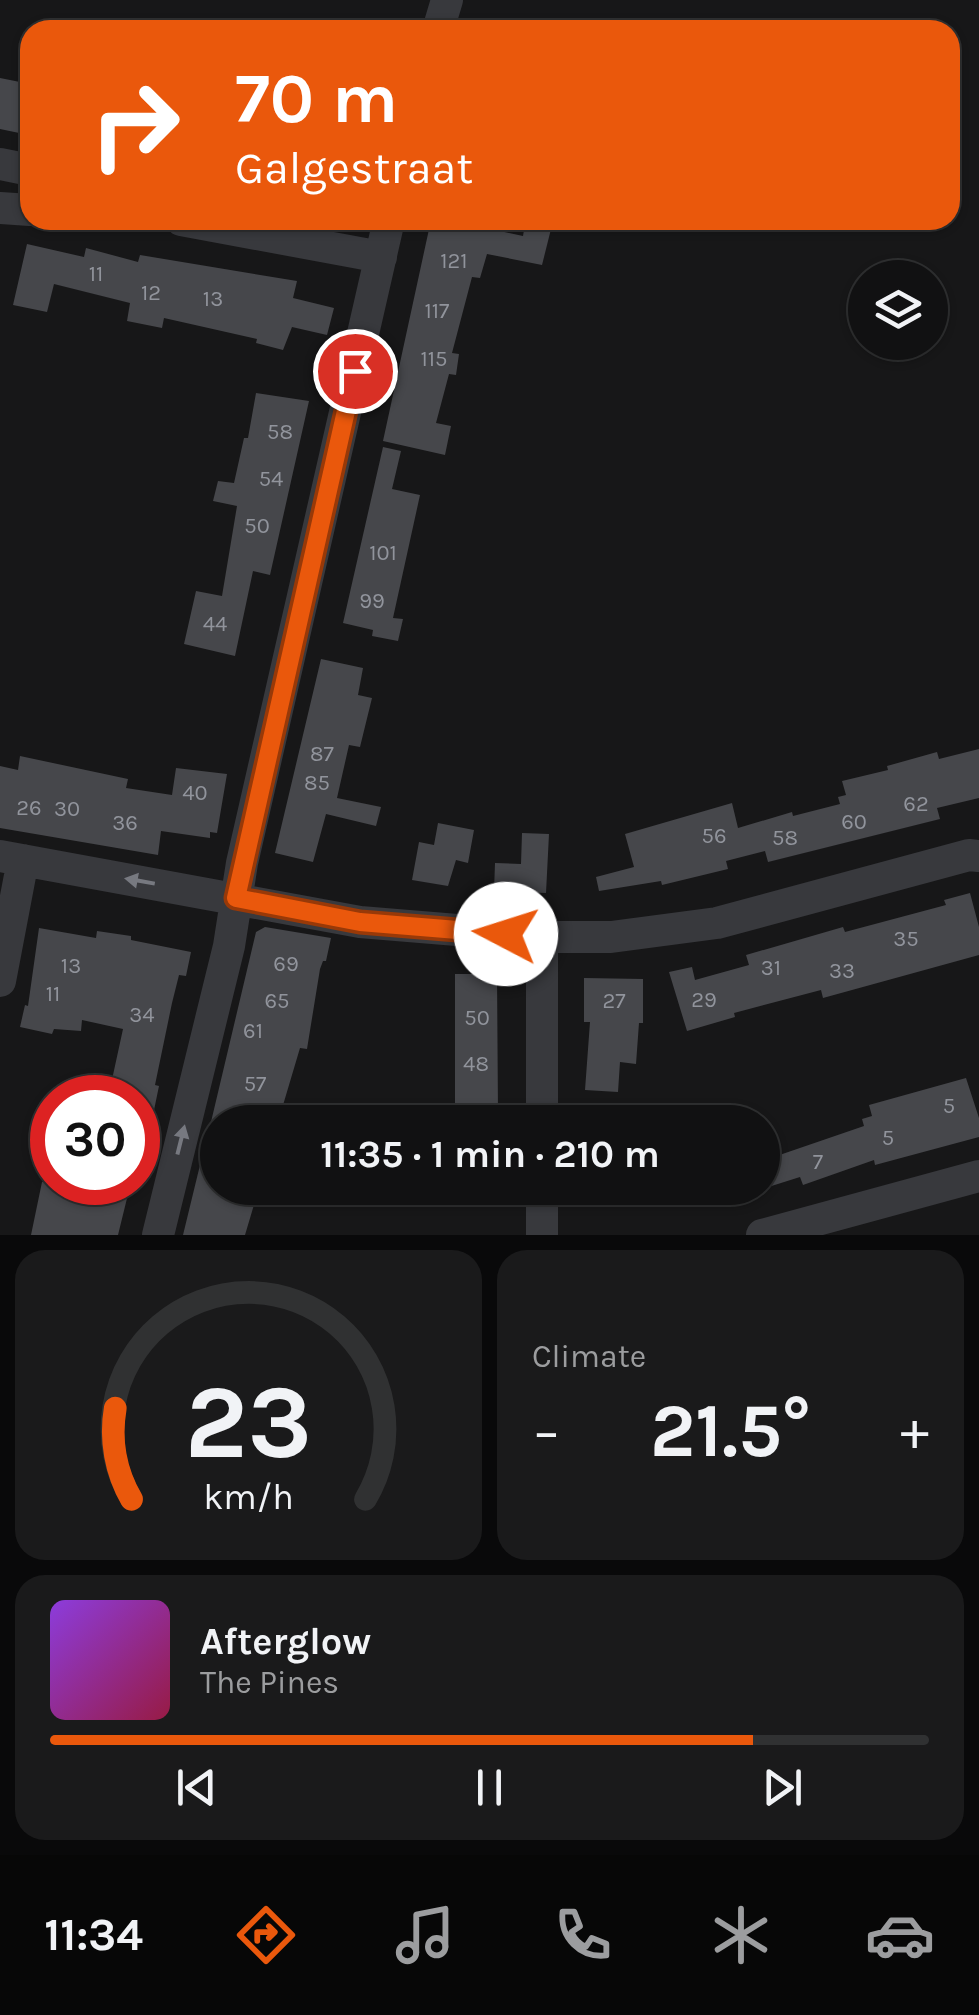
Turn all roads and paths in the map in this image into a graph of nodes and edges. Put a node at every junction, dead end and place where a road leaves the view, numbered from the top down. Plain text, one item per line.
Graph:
1 (235, 230) edge
2 (387, 230) edge
3 (381, 257) junction
4 (979, 856) edge
5 (12, 858) edge
6 (236, 898) junction
7 (542, 937) junction
8 (0, 981) edge
9 (542, 1105) edge
10 (979, 1176) edge
11 (542, 1205) edge
12 (158, 1235) edge
13 (542, 1235) edge
14 (762, 1235) edge

1 - 3 street
2 - 3 street
3 - 6 street
4 - 7 street
6 -> 5 street
5 - 8 street
6 - 7 street
12 -> 6 street
7 - 9 street
10 - 14 street
11 - 13 street

